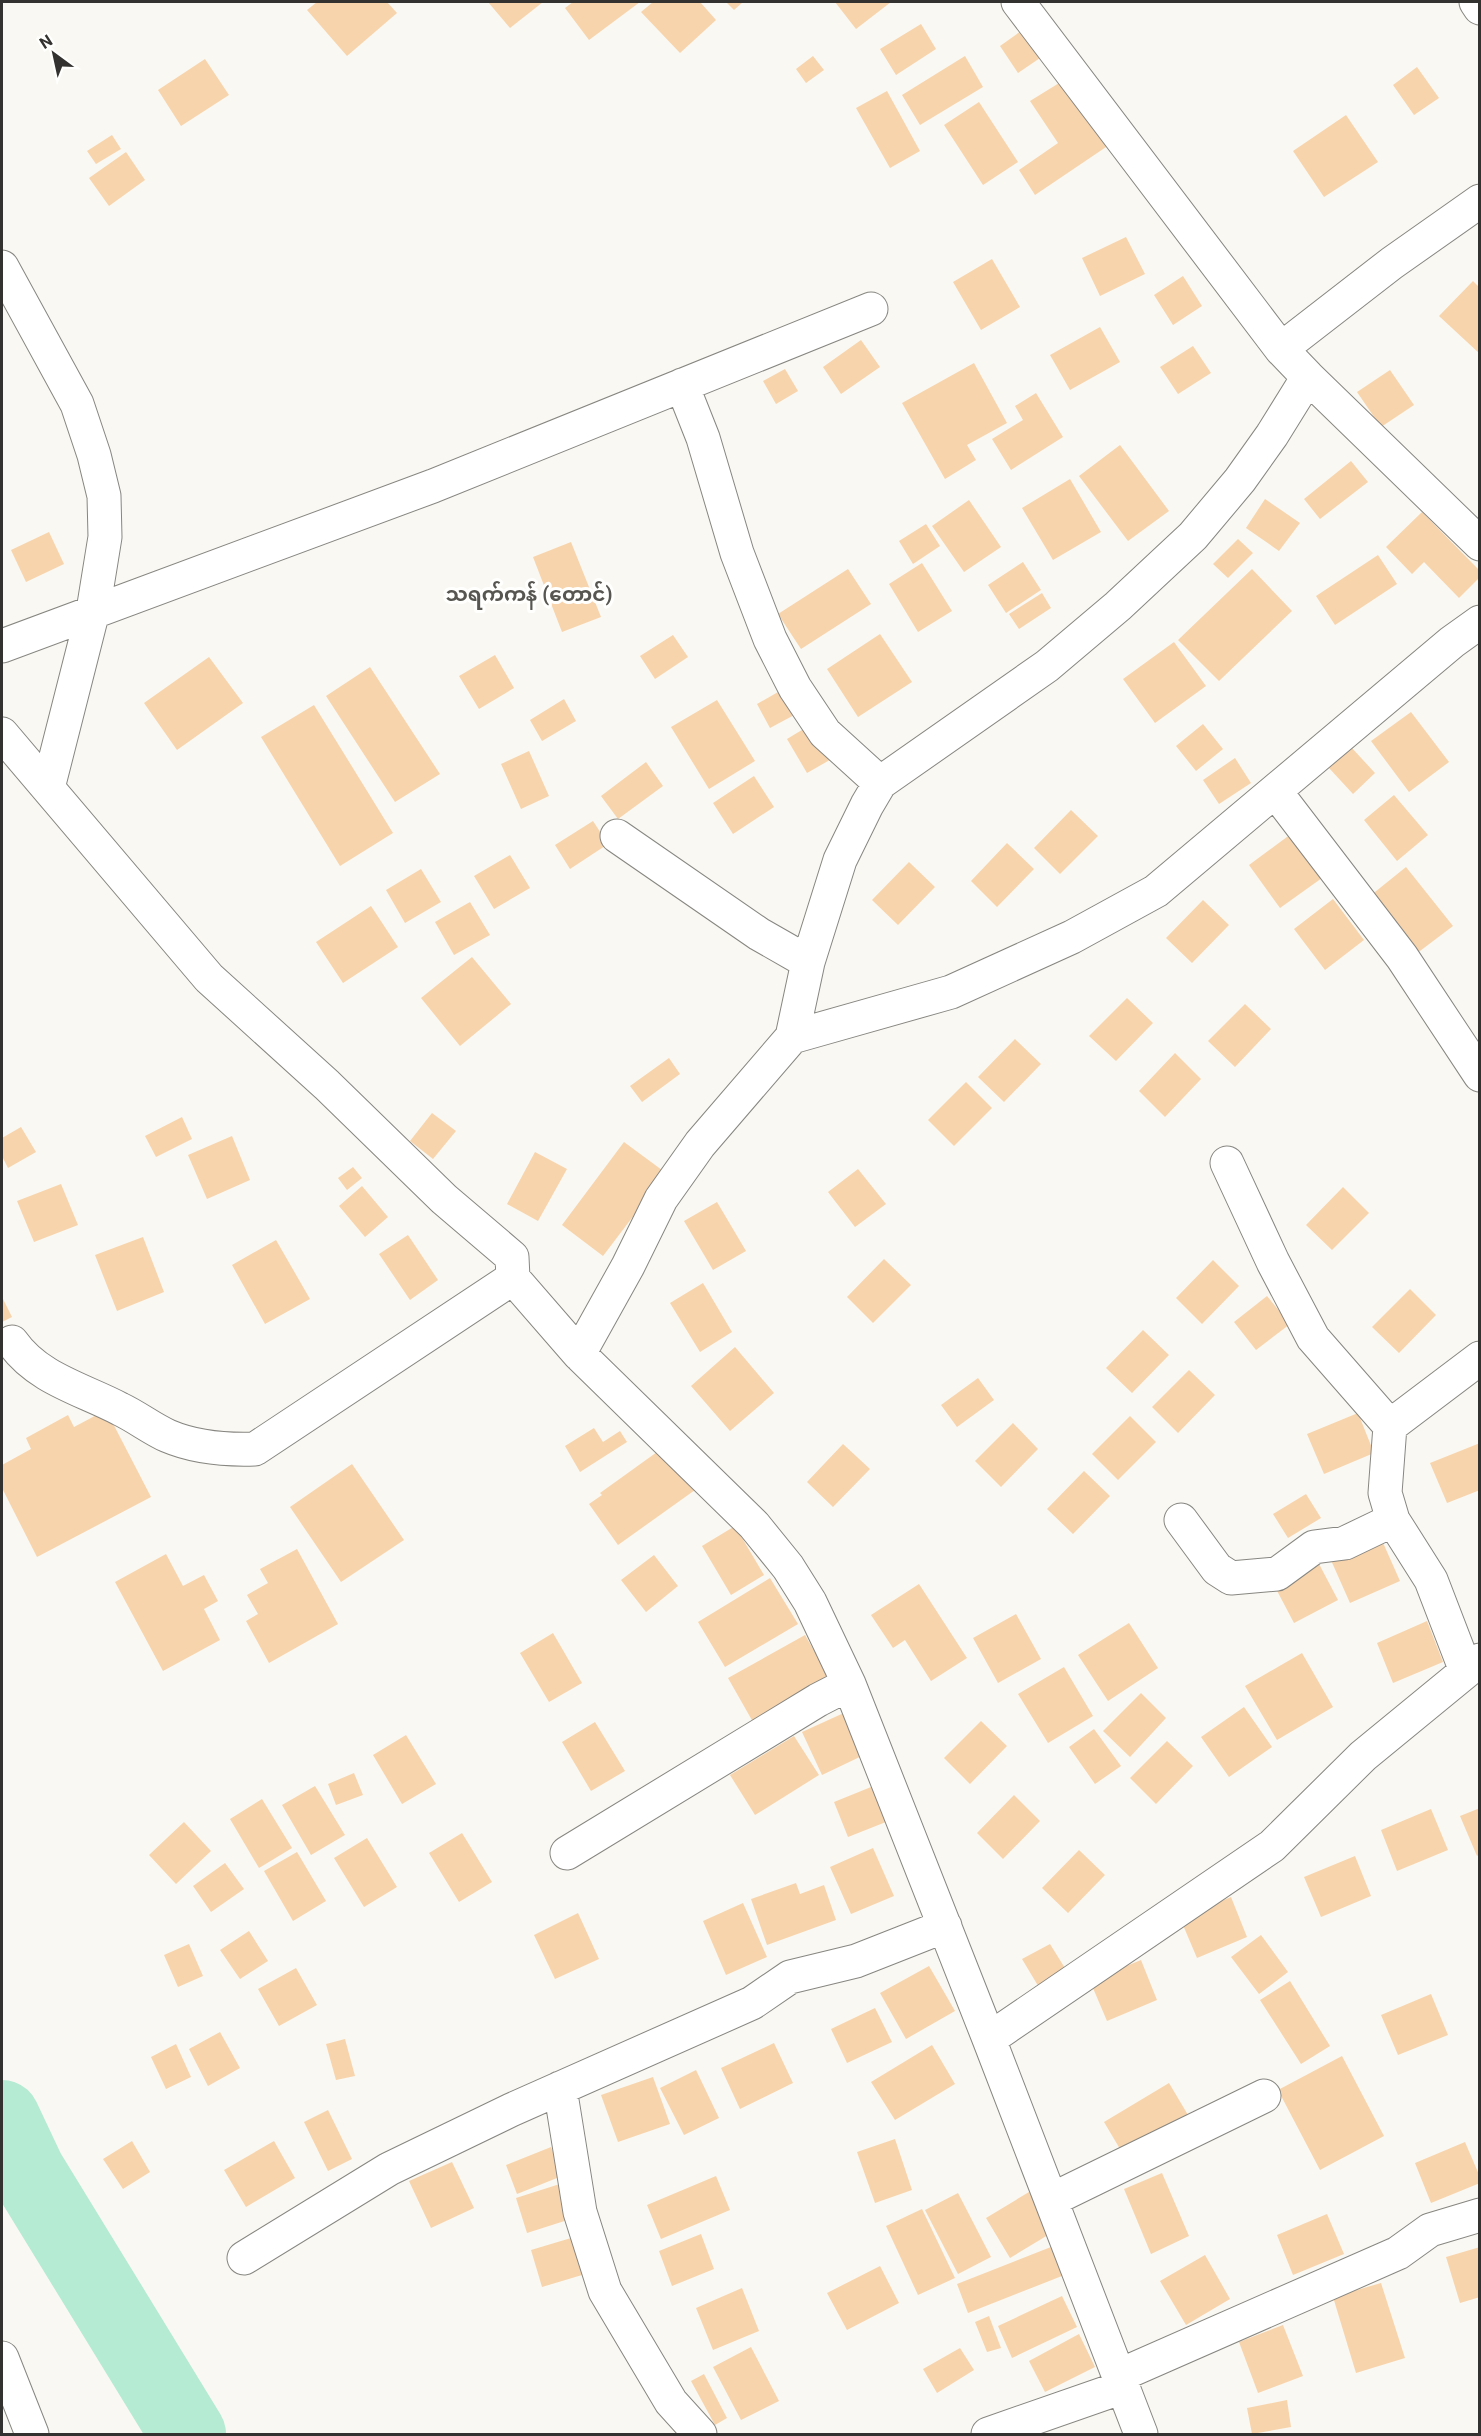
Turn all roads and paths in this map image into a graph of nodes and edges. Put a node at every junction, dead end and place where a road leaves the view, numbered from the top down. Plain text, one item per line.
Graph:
1 (1018, 2) edge
2 (1476, 2) edge
3 (1479, 8) edge
4 (1479, 201) edge
5 (2, 267) edge
6 (871, 309) dead end
7 (1281, 349) junction
8 (1308, 377) junction
9 (682, 385) junction
10 (1479, 544) edge
11 (93, 612) junction
12 (1479, 622) edge
13 (2, 646) edge
14 (2, 734) edge
15 (880, 783) junction
16 (48, 788) junction
17 (1275, 791) junction
18 (617, 836) dead end
19 (808, 962) junction
20 (792, 1037) junction
21 (1479, 1075) edge
22 (1227, 1163) dead end
23 (513, 1278) junction
24 (12, 1342) dead end
25 (579, 1354) junction
26 (1479, 1358) edge
27 (1390, 1426) junction
28 (1181, 1520) dead end
29 (1393, 1520) junction
30 (1473, 1665) edge
31 (849, 1684) junction
32 (567, 1853) dead end
33 (945, 1926) junction
34 (989, 2038) junction
35 (560, 2088) junction
36 (1264, 2096) dead end
37 (1051, 2200) junction
38 (1479, 2215) edge
39 (244, 2258) dead end
40 (2, 2358) edge
41 (1120, 2381) junction
42 (2, 2432) edge
43 (14, 2434) edge
44 (33, 2434) edge
45 (700, 2434) edge
46 (988, 2434) edge
47 (1141, 2434) edge

1 - 7 street
2 - 3 street
4 - 7 street
5 - 11 street
6 - 9 street
7 - 8 street
8 - 10 street
8 - 15 street
9 - 11 street
9 - 15 street
11 - 13 street
11 - 16 street
12 - 17 street
14 - 16 street
15 - 19 street
16 - 23 street
17 - 20 street
17 - 21 street
18 - 19 street
19 - 20 street
20 - 25 street
22 - 27 street
23 - 24 street
23 - 25 street
25 - 31 street
26 - 27 street
27 - 29 street
28 - 29 street
29 - 30 street
30 - 34 street
31 - 32 street
31 - 33 street
33 - 34 street
33 - 35 street
34 - 37 street
35 - 39 street
35 - 45 street
36 - 37 street
37 - 41 street
38 - 41 street
40 - 44 street
41 - 46 street
41 - 47 street
42 - 43 street

